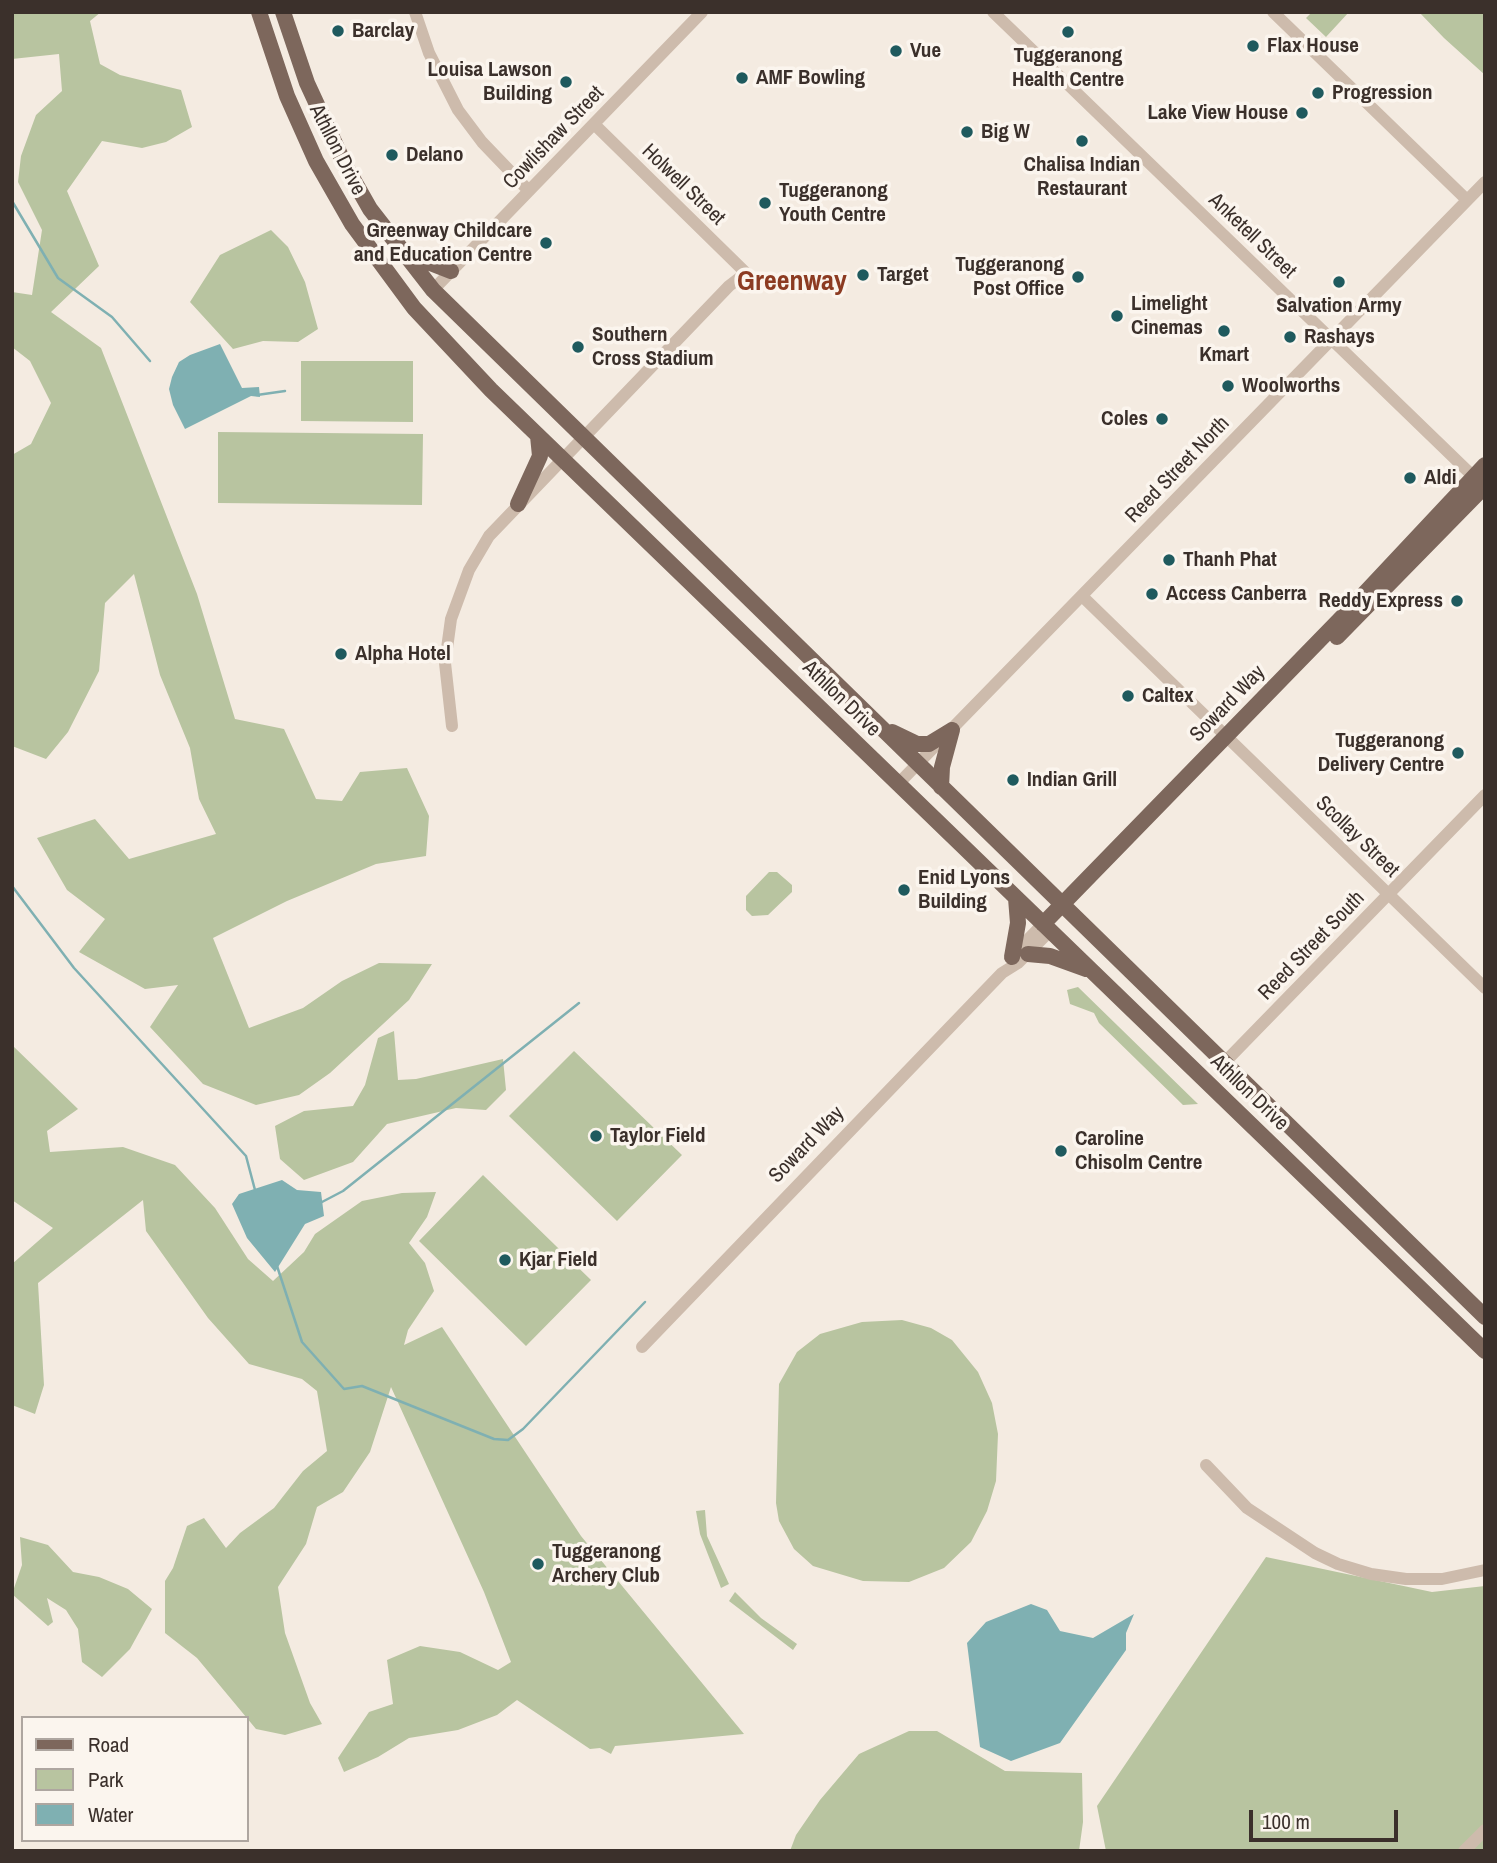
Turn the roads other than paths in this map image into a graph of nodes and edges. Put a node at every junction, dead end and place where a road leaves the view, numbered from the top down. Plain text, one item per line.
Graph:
1 (259, 12) edge
2 (283, 12) edge
3 (415, 12) edge
4 (702, 12) edge
5 (1273, 12) edge
6 (997, 13) edge
7 (594, 124) junction
8 (1485, 182) edge
9 (529, 191) junction
10 (1467, 200) junction
11 (400, 250) junction
12 (451, 271) junction
13 (386, 275) junction
14 (433, 290) junction
15 (1332, 340) junction
16 (467, 365) junction
17 (538, 436) junction
18 (583, 437) junction
19 (562, 459) junction
20 (1482, 481) edge
21 (518, 504) junction
22 (1082, 596) junction
23 (875, 722) junction
24 (452, 726) dead end
25 (952, 730) junction
26 (1229, 740) junction
27 (918, 764) junction
28 (898, 784) junction
29 (941, 787) junction
30 (1485, 794) edge
31 (1389, 894) junction
32 (1016, 898) junction
33 (1065, 908) junction
34 (1046, 927) junction
35 (1020, 955) junction
36 (1092, 971) junction
37 (1485, 988) edge
38 (1177, 1054) junction
39 (1224, 1063) junction
40 (1255, 1129) junction
41 (1485, 1317) edge
42 (642, 1347) dead end
43 (1485, 1351) edge
44 (1206, 1465) dead end
45 (1485, 1570) edge
46 (1485, 1830) edge
47 (1464, 1851) edge

1 - 13 main road, Athllon Drive
2 - 11 main road, Athllon Drive
3 - 9 street
4 - 7 street, Cowlishaw Street
5 - 10 street
6 - 15 street, Anketell Street
7 - 9 street, Cowlishaw Street
7 - 18 street, Holwell Street
8 - 10 street, Reed Street North
9 - 12 street, Cowlishaw Street
10 - 15 street, Reed Street North
11 - 12 main road
11 - 14 main road, Athllon Drive
12 - 14 street, Cowlishaw Street
13 - 14 main road
13 - 16 main road, Athllon Drive
14 - 16 main road
14 - 18 main road, Athllon Drive
15 - 20 street, Anketell Street
15 - 22 street, Reed Street North
16 - 17 main road, Athllon Drive
17 - 19 main road, Athllon Drive
17 - 21 main road
18 - 19 street
18 - 23 main road, Athllon Drive
19 - 21 street
19 - 28 main road, Athllon Drive
20 - 26 main road, Soward Way
21 - 24 street
22 - 25 street, Reed Street North
22 - 26 street, Scollay Street
23 - 25 main road
23 - 27 main road, Athllon Drive
25 - 27 street, Reed Street North
25 - 29 main road
26 - 31 street, Scollay Street
26 - 33 main road, Soward Way
27 - 28 street, Reed Street North
27 - 29 main road, Athllon Drive
28 - 32 main road, Athllon Drive
29 - 33 main road, Athllon Drive
30 - 31 street, Reed Street South
31 - 37 street, Scollay Street
31 - 39 street, Reed Street South
32 - 34 main road, Athllon Drive
32 - 35 main road
33 - 34 main road, Soward Way
33 - 39 main road, Athllon Drive
34 - 35 street, Soward Way
34 - 36 main road, Athllon Drive
35 - 36 main road
35 - 42 street, Soward Way
36 - 38 main road, Athllon Drive
38 - 39 main road
38 - 40 main road, Athllon Drive
39 - 40 main road
39 - 41 main road, Athllon Drive
40 - 43 main road, Athllon Drive
44 - 45 street
46 - 47 street

